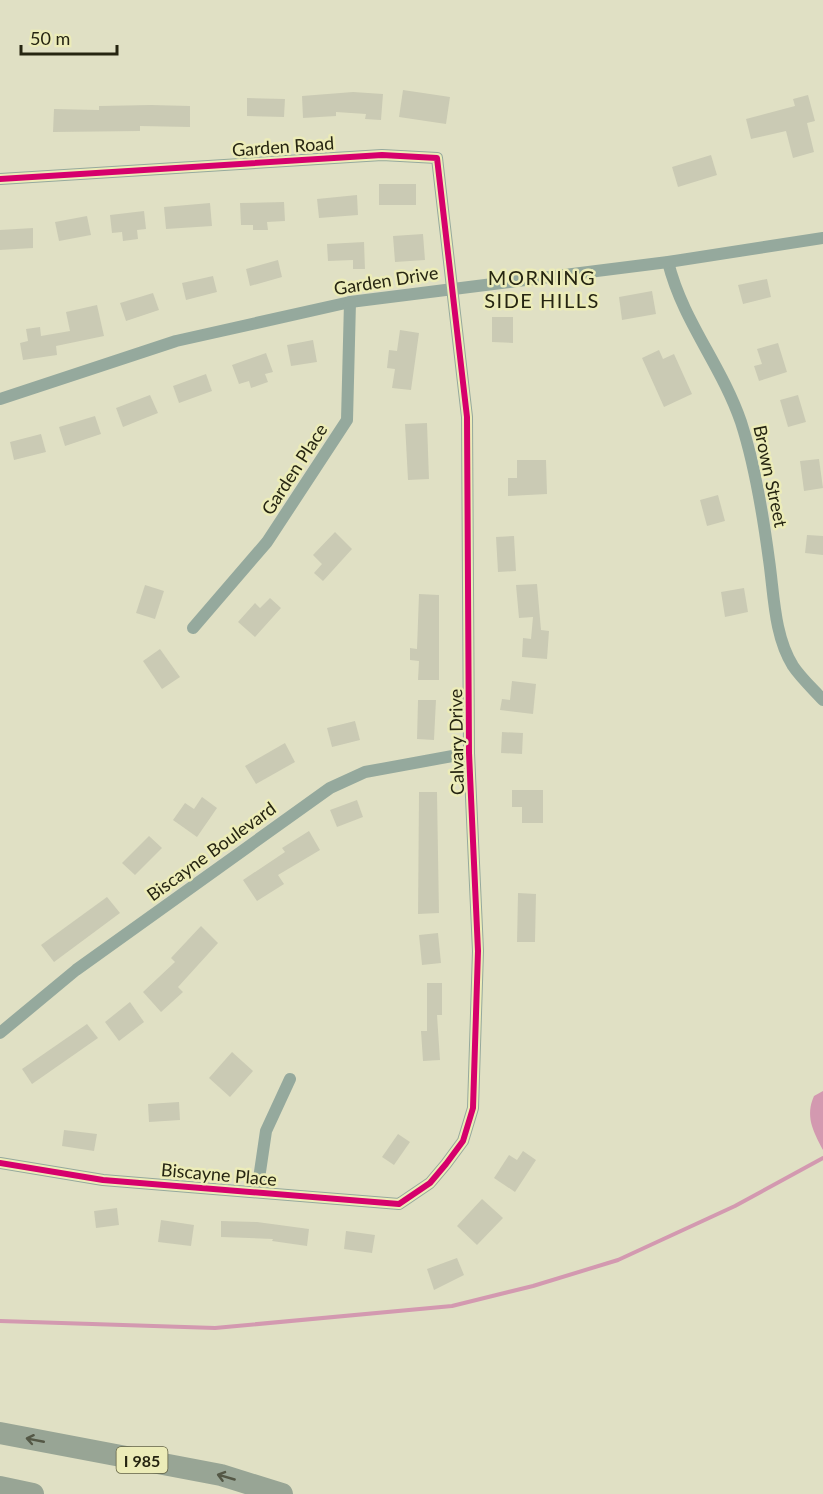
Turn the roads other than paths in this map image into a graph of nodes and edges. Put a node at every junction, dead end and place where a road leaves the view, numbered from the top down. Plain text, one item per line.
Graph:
1 (0, 179) edge
2 (823, 238) edge
3 (668, 262) junction
4 (453, 288) junction
5 (350, 302) junction
6 (0, 399) edge
7 (193, 628) dead end
8 (823, 700) edge
9 (470, 753) junction
10 (0, 1033) edge
11 (290, 1079) dead end
12 (0, 1163) edge
13 (430, 1183) joint
14 (257, 1192) junction
15 (0, 1433) edge
16 (0, 1487) edge
17 (33, 1494) edge
18 (282, 1494) edge

1 - 4 street, Garden Road
2 - 3 street, Garden Drive
3 - 4 street, Garden Drive
3 - 8 street, Brown Street
4 - 5 street, Garden Drive
4 - 9 street, Calvary Drive
5 - 6 street, Garden Drive
5 - 7 street, Garden Place
9 - 10 street, Biscayne Boulevard
9 - 13 street, Calvary Drive
11 - 14 street
12 - 14 street, Biscayne Place
13 - 14 street, Biscayne Place
18 -> 15 highway, I 985
16 - 17 highway

